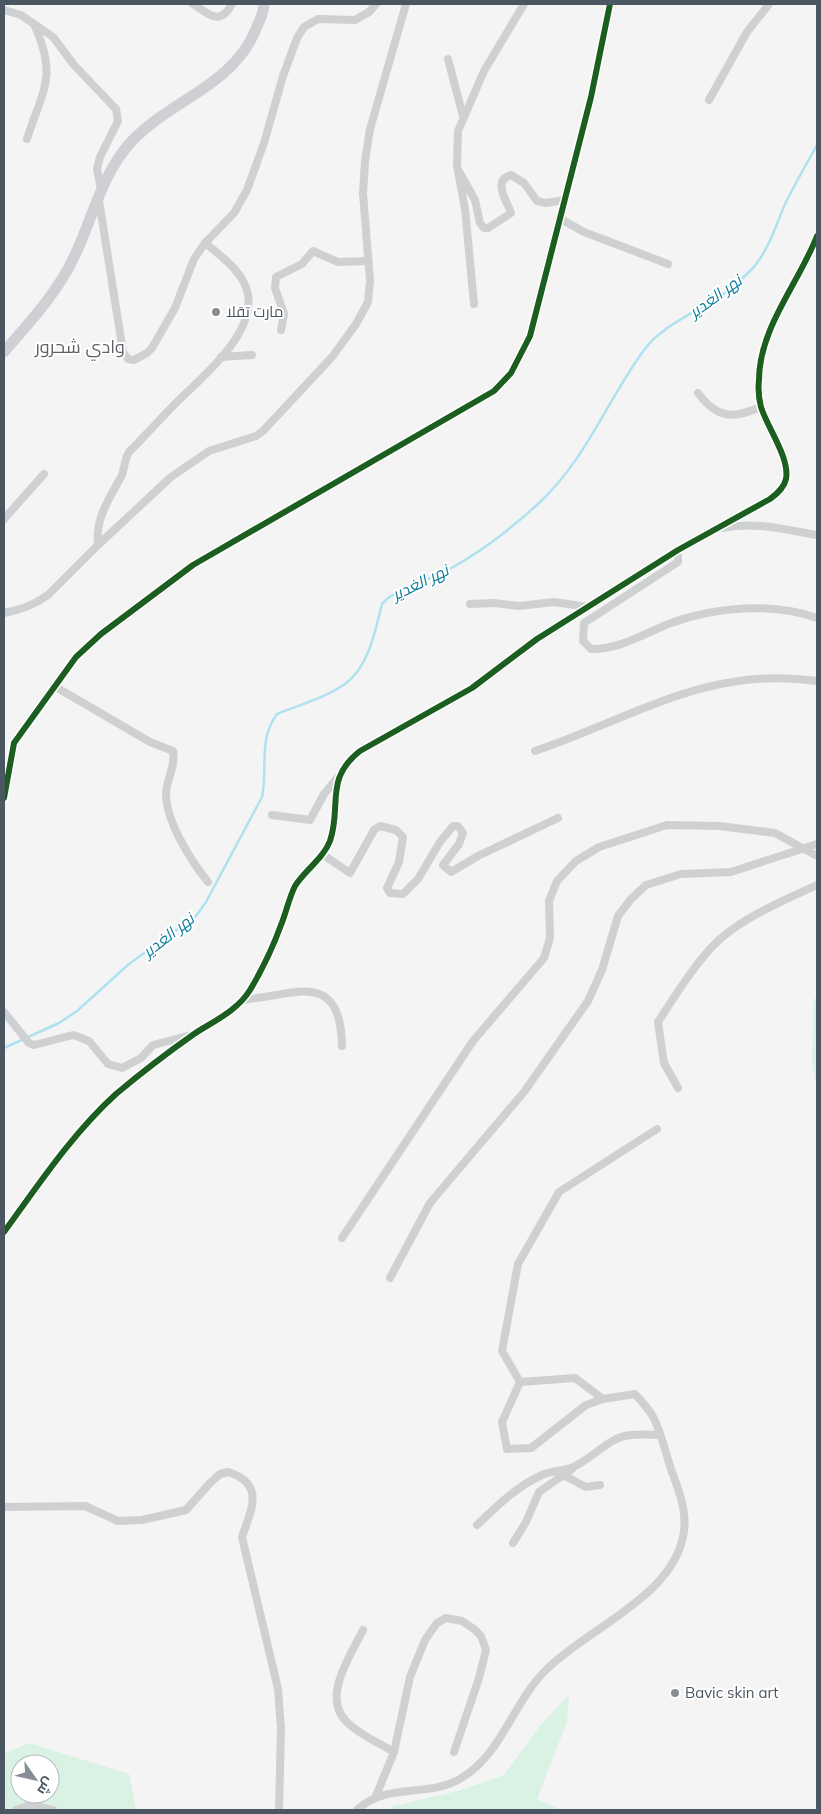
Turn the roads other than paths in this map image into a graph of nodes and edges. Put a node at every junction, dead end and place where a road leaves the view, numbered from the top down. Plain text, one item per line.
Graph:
1 (193, 4) edge
2 (232, 4) edge
3 (264, 4) edge
4 (376, 4) edge
5 (406, 4) edge
6 (524, 4) edge
7 (610, 4) edge
8 (769, 4) edge
9 (4, 10) edge
10 (34, 22) junction
11 (448, 59) dead end
12 (709, 100) dead end
13 (463, 116) junction
14 (27, 140) dead end
15 (457, 166) junction
16 (100, 192) junction
17 (564, 200) junction
18 (559, 218) junction
19 (817, 238) edge
20 (205, 243) junction
21 (368, 261) junction
22 (668, 264) dead end
23 (474, 304) dead end
24 (281, 330) dead end
25 (4, 352) edge
26 (252, 355) dead end
27 (221, 357) junction
28 (698, 393) dead end
29 (762, 407) junction
30 (44, 474) dead end
31 (4, 519) edge
32 (714, 530) junction
33 (817, 535) edge
34 (98, 545) junction
35 (678, 550) junction
36 (470, 604) dead end
37 (588, 607) junction
38 (4, 613) edge
39 (817, 618) edge
40 (817, 681) edge
41 (54, 686) junction
42 (14, 743) junction
43 (4, 748) edge
44 (535, 751) dead end
45 (339, 776) junction
46 (4, 798) edge
47 (272, 815) dead end
48 (558, 818) dead end
49 (817, 844) edge
50 (804, 849) junction
51 (322, 854) junction
52 (817, 856) edge
53 (208, 882) dead end
54 (817, 885) edge
55 (242, 1000) junction
56 (4, 1012) edge
57 (196, 1034) junction
58 (342, 1046) dead end
59 (678, 1088) dead end
60 (657, 1129) dead end
61 (4, 1232) edge
62 (342, 1238) dead end
63 (390, 1278) dead end
64 (520, 1382) junction
65 (603, 1399) junction
66 (659, 1436) junction
67 (575, 1466) junction
68 (563, 1475) junction
69 (600, 1485) dead end
70 (4, 1507) edge
71 (477, 1525) dead end
72 (513, 1543) dead end
73 (364, 1630) dead end
74 (394, 1752) junction
75 (454, 1752) dead end
76 (376, 1796) junction
77 (16, 1810) edge
78 (53, 1810) edge
79 (279, 1810) edge
80 (357, 1810) edge

1 - 2 street
3 - 16 main road
4 - 20 street
5 - 21 street
6 - 13 street
7 - 17 street
8 - 12 street
9 - 10 street
10 - 14 street
10 - 16 street
11 - 13 street
13 - 15 street
15 - 17 street
15 - 23 street
16 - 20 street
16 - 25 main road
17 - 18 street
18 - 22 street
18 - 41 street
19 - 29 street
20 - 27 street
21 - 24 street
21 - 34 street
26 - 27 street
27 - 34 street
28 - 29 street
29 - 32 street
30 - 31 street
32 - 33 street
32 - 35 street
34 - 38 street
35 - 37 street
35 - 39 street
36 - 37 street
37 - 45 street
40 - 44 street
41 - 42 street
41 - 53 street
42 - 43 street
42 - 46 street
45 - 47 street
45 - 51 street
48 - 51 street
49 - 50 street
50 - 52 street
50 - 62 street
50 - 63 street
51 - 55 street
54 - 59 street
55 - 57 street
55 - 58 street
56 - 57 street
57 - 61 street
60 - 64 street
64 - 65 street
64 - 65 street
65 - 66 street
66 - 67 street
66 - 76 street
67 - 68 street
67 - 71 street
68 - 69 street
68 - 72 street
70 - 79 street
73 - 74 street
74 - 75 street
74 - 76 street
76 - 80 street
77 - 78 street

